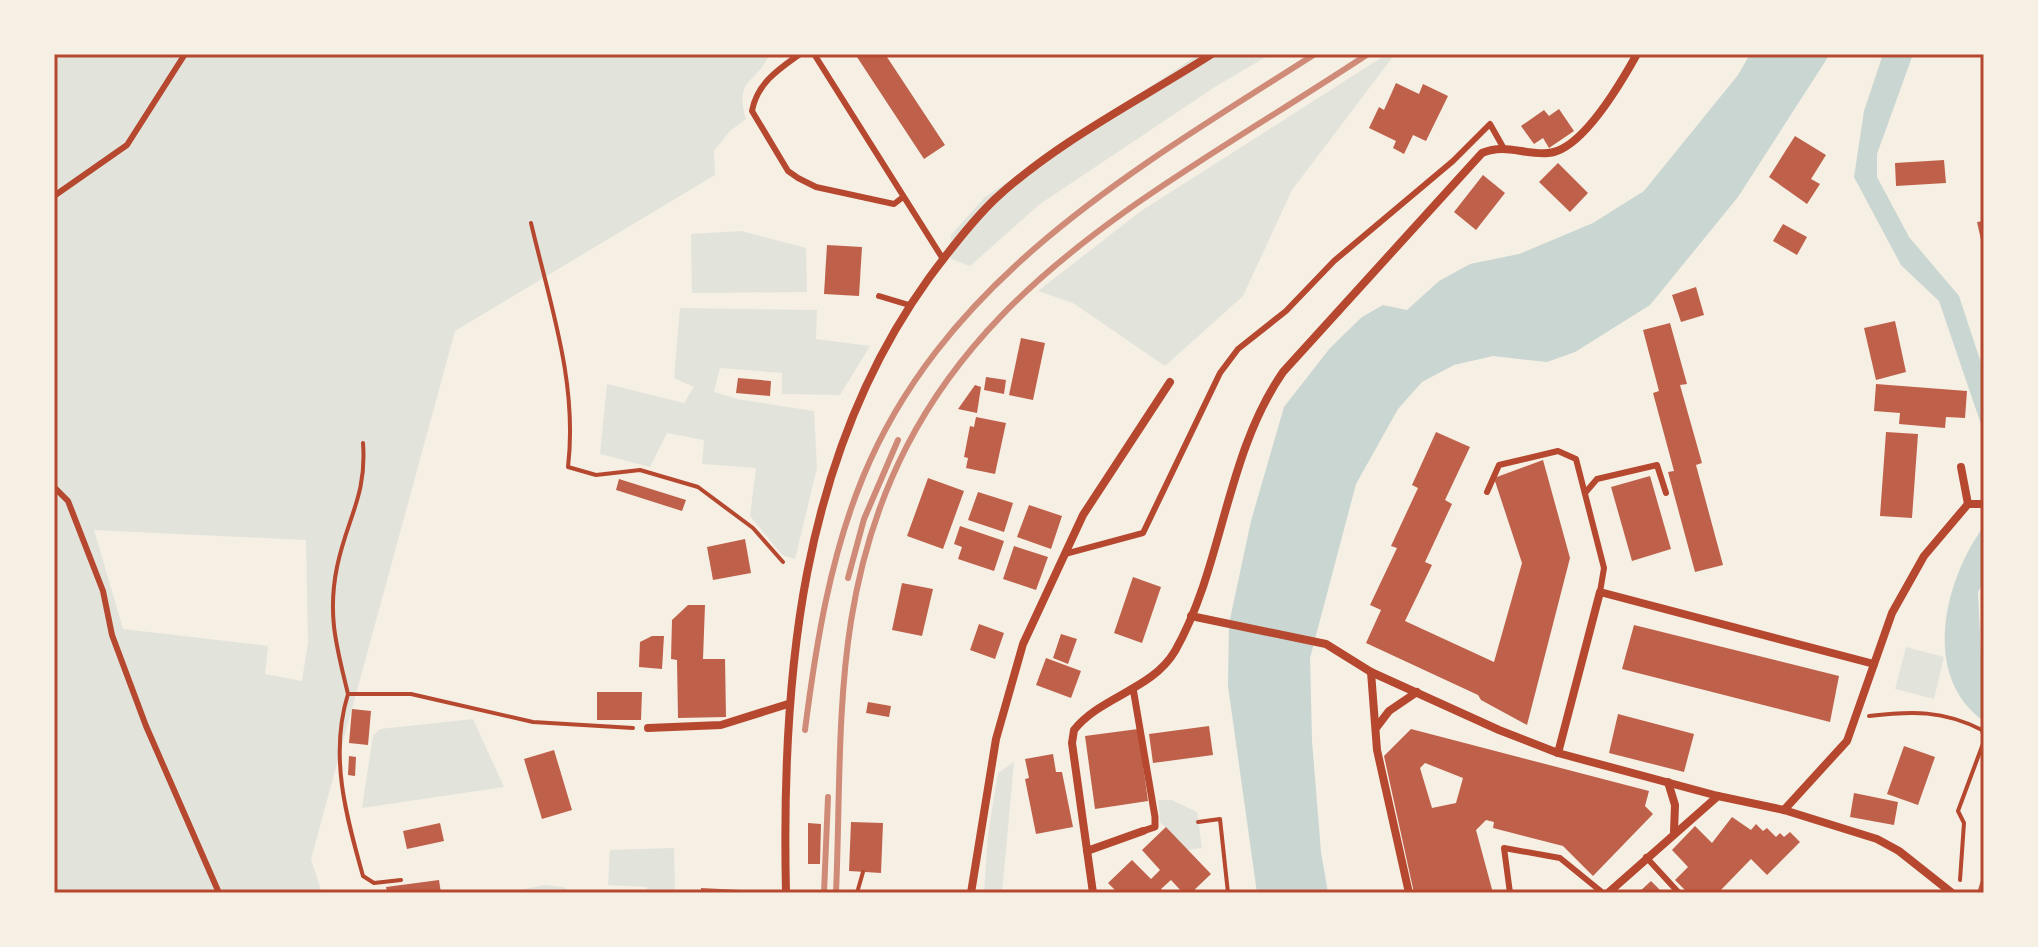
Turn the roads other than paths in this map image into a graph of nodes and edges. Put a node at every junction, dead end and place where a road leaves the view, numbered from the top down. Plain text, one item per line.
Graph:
1 (185, 54) edge
2 (800, 54) edge
3 (814, 54) edge
4 (1212, 54) edge
5 (1637, 54) edge
6 (1503, 147) junction
7 (54, 196) edge
8 (903, 197) junction
9 (943, 259) junction
10 (879, 296) dead end
11 (909, 305) junction
12 (1170, 382) dead end
13 (1961, 467) dead end
14 (54, 487) edge
15 (1487, 492) dead end
16 (1585, 493) junction
17 (1666, 493) dead end
18 (1968, 504) junction
19 (1984, 504) edge
20 (1065, 554) junction
21 (1600, 592) junction
22 (1191, 616) junction
23 (1874, 664) junction
24 (1371, 672) junction
25 (1133, 688) junction
26 (1417, 692) junction
27 (788, 704) junction
28 (648, 728) road end
29 (1376, 728) junction
30 (1558, 753) junction
31 (1668, 782) junction
32 (1718, 796) junction
33 (1784, 810) junction
34 (1143, 831) joint
35 (1674, 832) junction
36 (1087, 851) junction
37 (1646, 857) junction
38 (219, 893) edge
39 (786, 893) edge
40 (971, 893) edge
41 (1093, 893) edge
42 (1409, 893) edge
43 (1510, 893) edge
44 (1606, 893) edge
45 (1679, 893) edge
46 (1952, 893) edge

1 - 7 lane
2 - 8 lane
3 - 8 lane
4 - 9 street
5 - 6 street
6 - 20 lane
6 - 22 street
8 - 9 lane
9 - 11 street
10 - 11 lane
11 - 27 street
12 - 20 street
13 - 18 street
14 - 38 lane
15 - 16 lane
16 - 17 lane
16 - 21 lane
18 - 19 street
18 - 23 street
20 - 40 street
21 - 23 street
21 - 30 street
22 - 24 street
22 - 25 street
23 - 33 street
24 - 26 street
24 - 29 street
25 - 34 street
25 - 36 street
26 - 29 street
26 - 30 street
27 - 28 street
27 - 39 street
29 - 42 street
30 - 31 street
31 - 32 street
31 - 35 street
32 - 33 street
32 - 35 street
33 - 46 street
34 - 36 street
35 - 37 street
36 - 41 street
37 - 44 street
37 - 45 lane
43 - 44 lane

